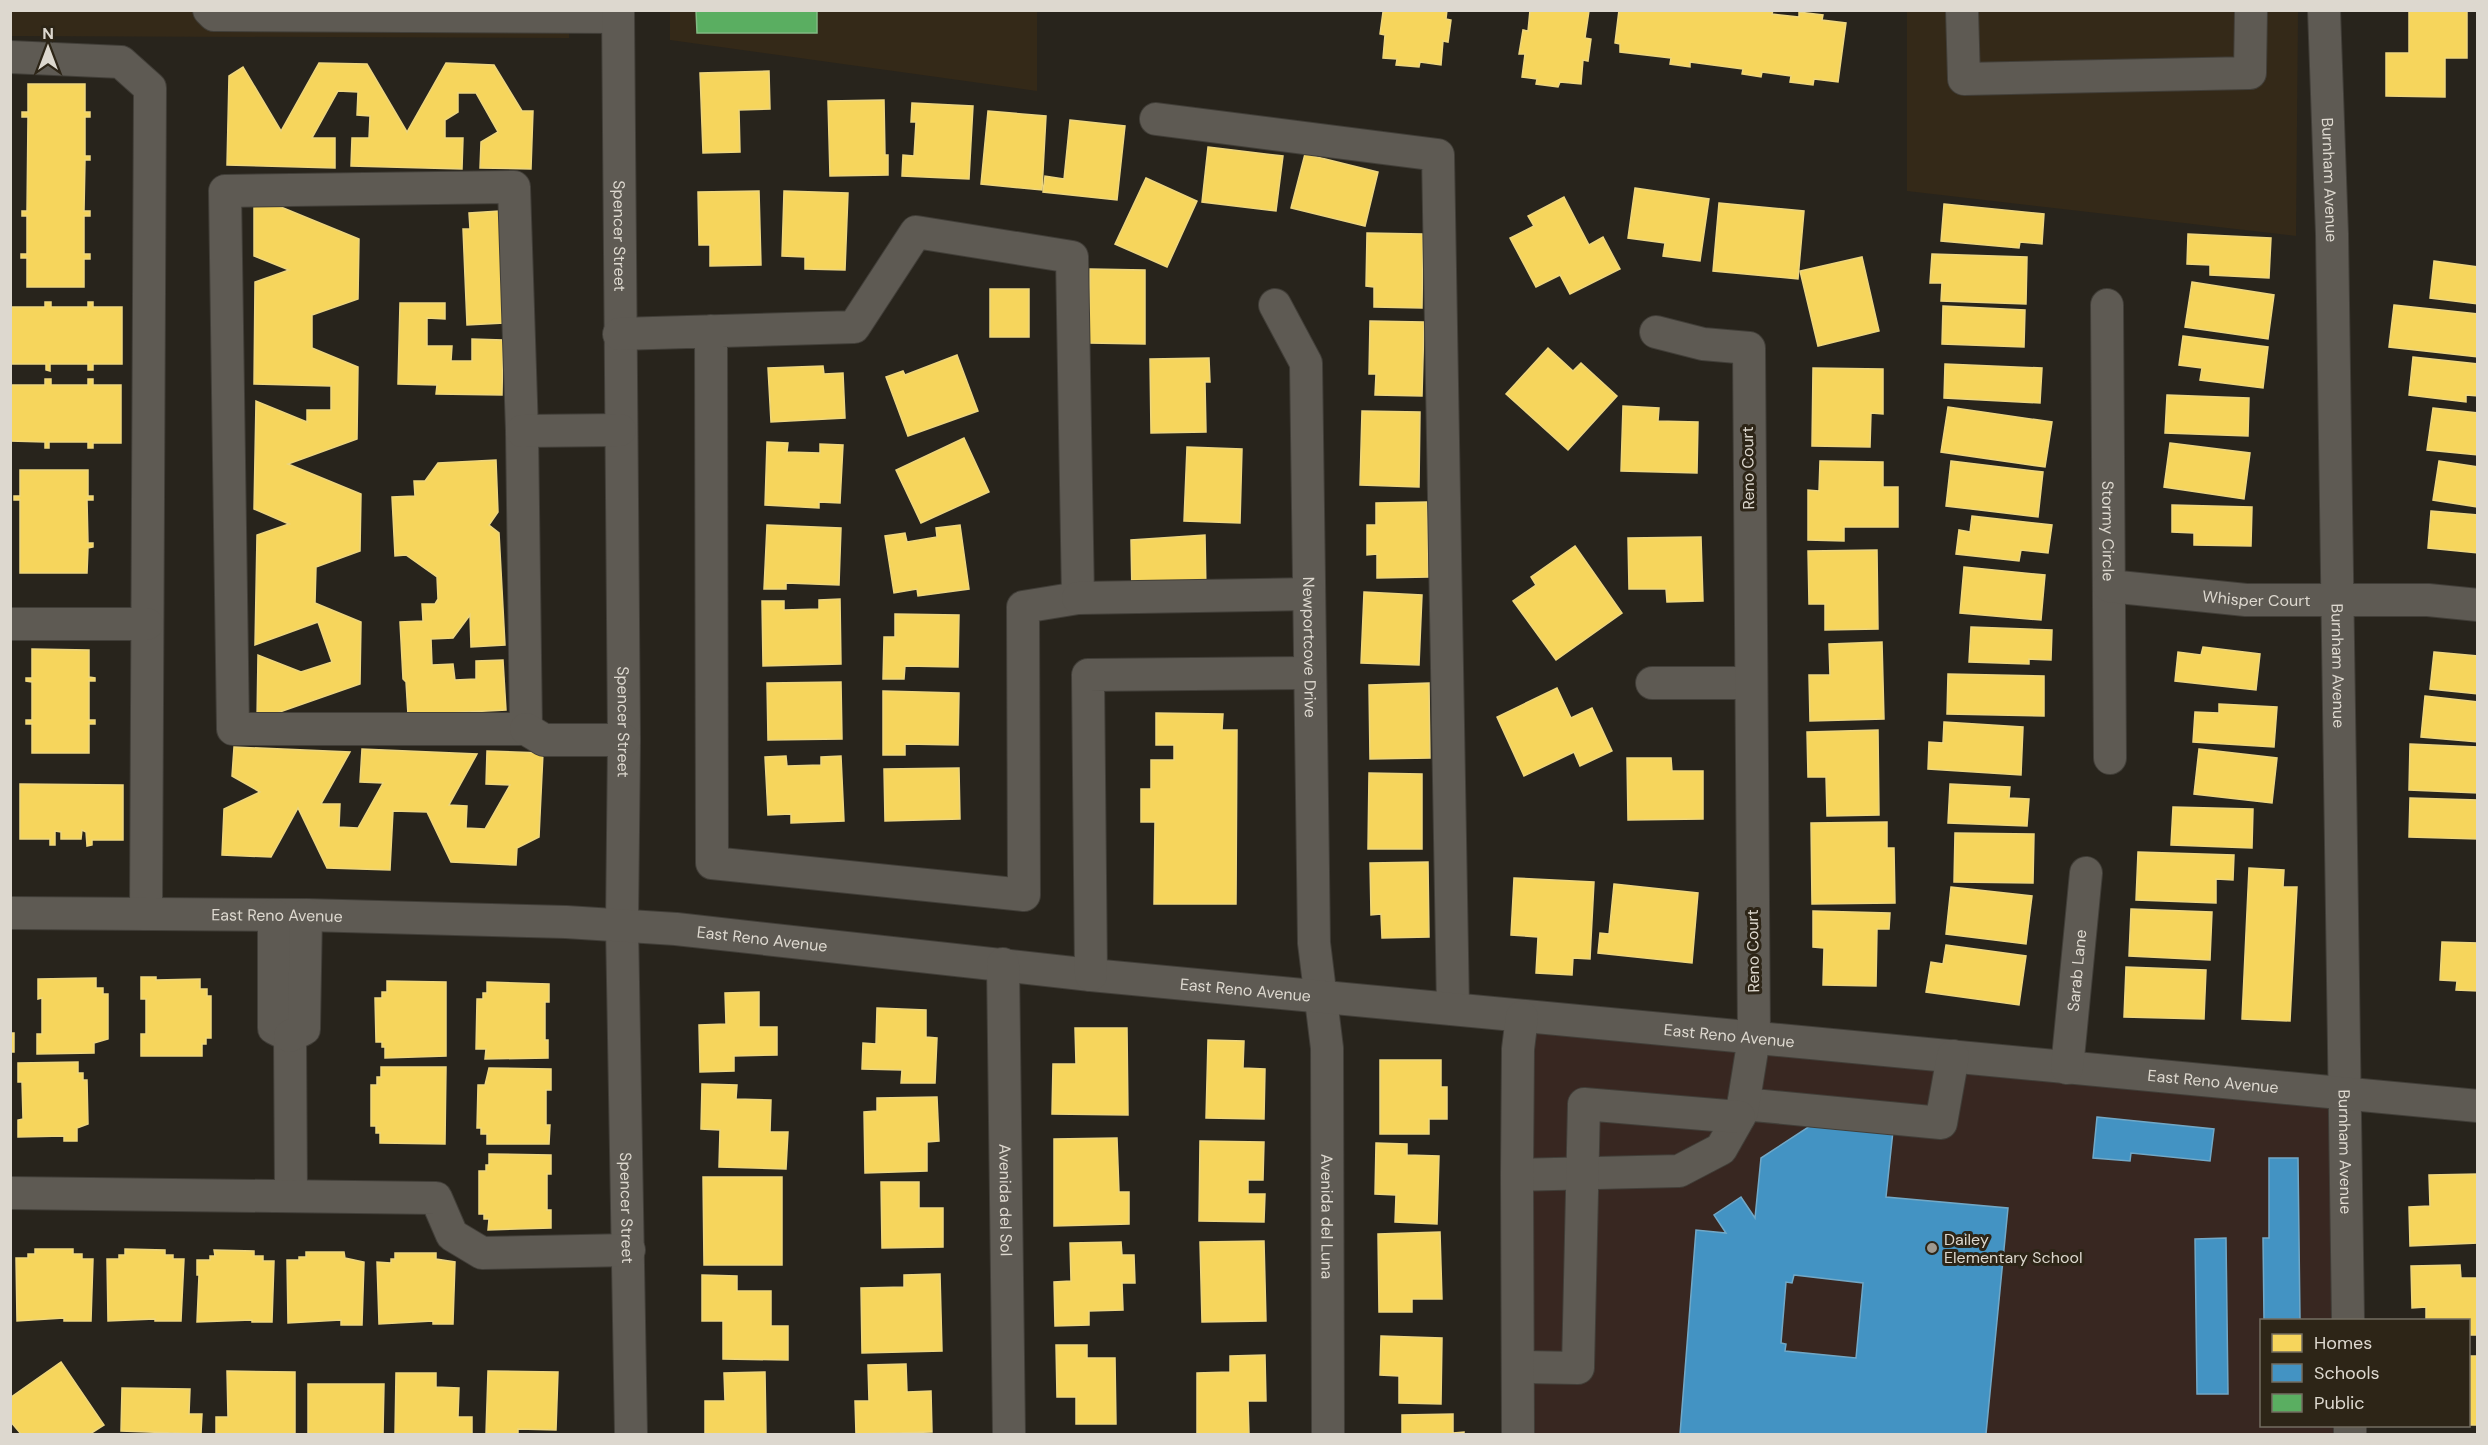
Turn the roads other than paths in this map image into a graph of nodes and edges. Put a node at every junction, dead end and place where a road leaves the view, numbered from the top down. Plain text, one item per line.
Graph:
1 (208, 10) edge
2 (1962, 10) edge
3 (2251, 10) edge
4 (2324, 10) edge
5 (618, 14) edge
6 (10, 57) edge
7 (1156, 119) dead end
8 (2107, 304) dead end
9 (1275, 305) dead end
10 (711, 331) junction
11 (1656, 332) dead end
12 (619, 334) junction
13 (620, 430) junction
14 (522, 431) junction
15 (2109, 586) junction
16 (1309, 594) junction
17 (1078, 597) junction
18 (2337, 599) junction
19 (2478, 605) edge
20 (10, 624) edge
21 (147, 624) junction
22 (1310, 673) junction
23 (1652, 683) dead end
24 (1751, 683) junction
25 (526, 729) junction
26 (624, 740) junction
27 (2110, 758) dead end
28 (2086, 873) dead end
29 (10, 913) edge
30 (146, 915) junction
31 (274, 915) junction
32 (306, 915) junction
33 (622, 925) junction
34 (1003, 964) junction
35 (1091, 975) junction
36 (1320, 997) junction
37 (1453, 1009) junction
38 (1522, 1017) junction
39 (290, 1036) junction
40 (1754, 1038) junction
41 (1953, 1056) junction
42 (2067, 1068) junction
43 (2346, 1092) junction
44 (2478, 1106) edge
45 (1741, 1110) junction
46 (1582, 1173) junction
47 (1517, 1175) junction
48 (10, 1193) edge
49 (291, 1196) junction
50 (629, 1250) junction
51 (2348, 1319) edge
52 (1518, 1367) junction
53 (631, 1434) edge
54 (1009, 1434) edge
55 (1328, 1434) edge
56 (1518, 1434) edge

1 - 5 street
2 - 3 street
4 - 18 street, Burnham Avenue
5 - 12 street, Spencer Street
6 - 21 street
7 - 37 street
8 - 15 street, Stormy Circle
9 - 16 street, Newportcove Drive
10 - 12 street
10 - 17 street
10 - 17 street
11 - 24 street, Reno Court
12 - 13 street, Spencer Street
13 - 14 street
13 - 26 street, Spencer Street
14 - 25 street
14 - 25 street
15 - 18 street, Whisper Court
15 - 27 street, Stormy Circle
16 - 17 street
16 - 22 street, Newportcove Drive
18 - 19 street, Whisper Court
18 - 43 street, Burnham Avenue
20 - 21 street
21 - 30 street
22 - 35 street
22 - 36 street, Newportcove Drive
23 - 24 street
24 - 40 street, Reno Court
25 - 26 street
26 - 33 street, Spencer Street
28 - 42 street, Sarab Lane
29 - 30 street, East Reno Avenue
30 - 31 street, East Reno Avenue
31 - 32 street, East Reno Avenue
31 - 39 street
32 - 33 street, East Reno Avenue
32 - 39 street
33 - 34 street, East Reno Avenue
33 - 50 street, Spencer Street
34 - 35 street, East Reno Avenue
34 - 54 street, Avenida del Sol
35 - 36 street, East Reno Avenue
36 - 37 street, East Reno Avenue
36 - 55 street, Avenida del Luna
37 - 38 street, East Reno Avenue
38 - 40 street, East Reno Avenue
38 - 47 street
39 - 49 street
40 - 41 street, East Reno Avenue
40 - 45 street, Reno Court
41 - 42 street, East Reno Avenue
41 - 45 street
42 - 43 street, East Reno Avenue
43 - 44 street, East Reno Avenue
43 - 51 street, Burnham Avenue
45 - 46 street
45 - 46 street
46 - 47 street
46 - 52 street
47 - 52 street
48 - 49 street
49 - 50 street
50 - 53 street, Spencer Street
52 - 56 street

